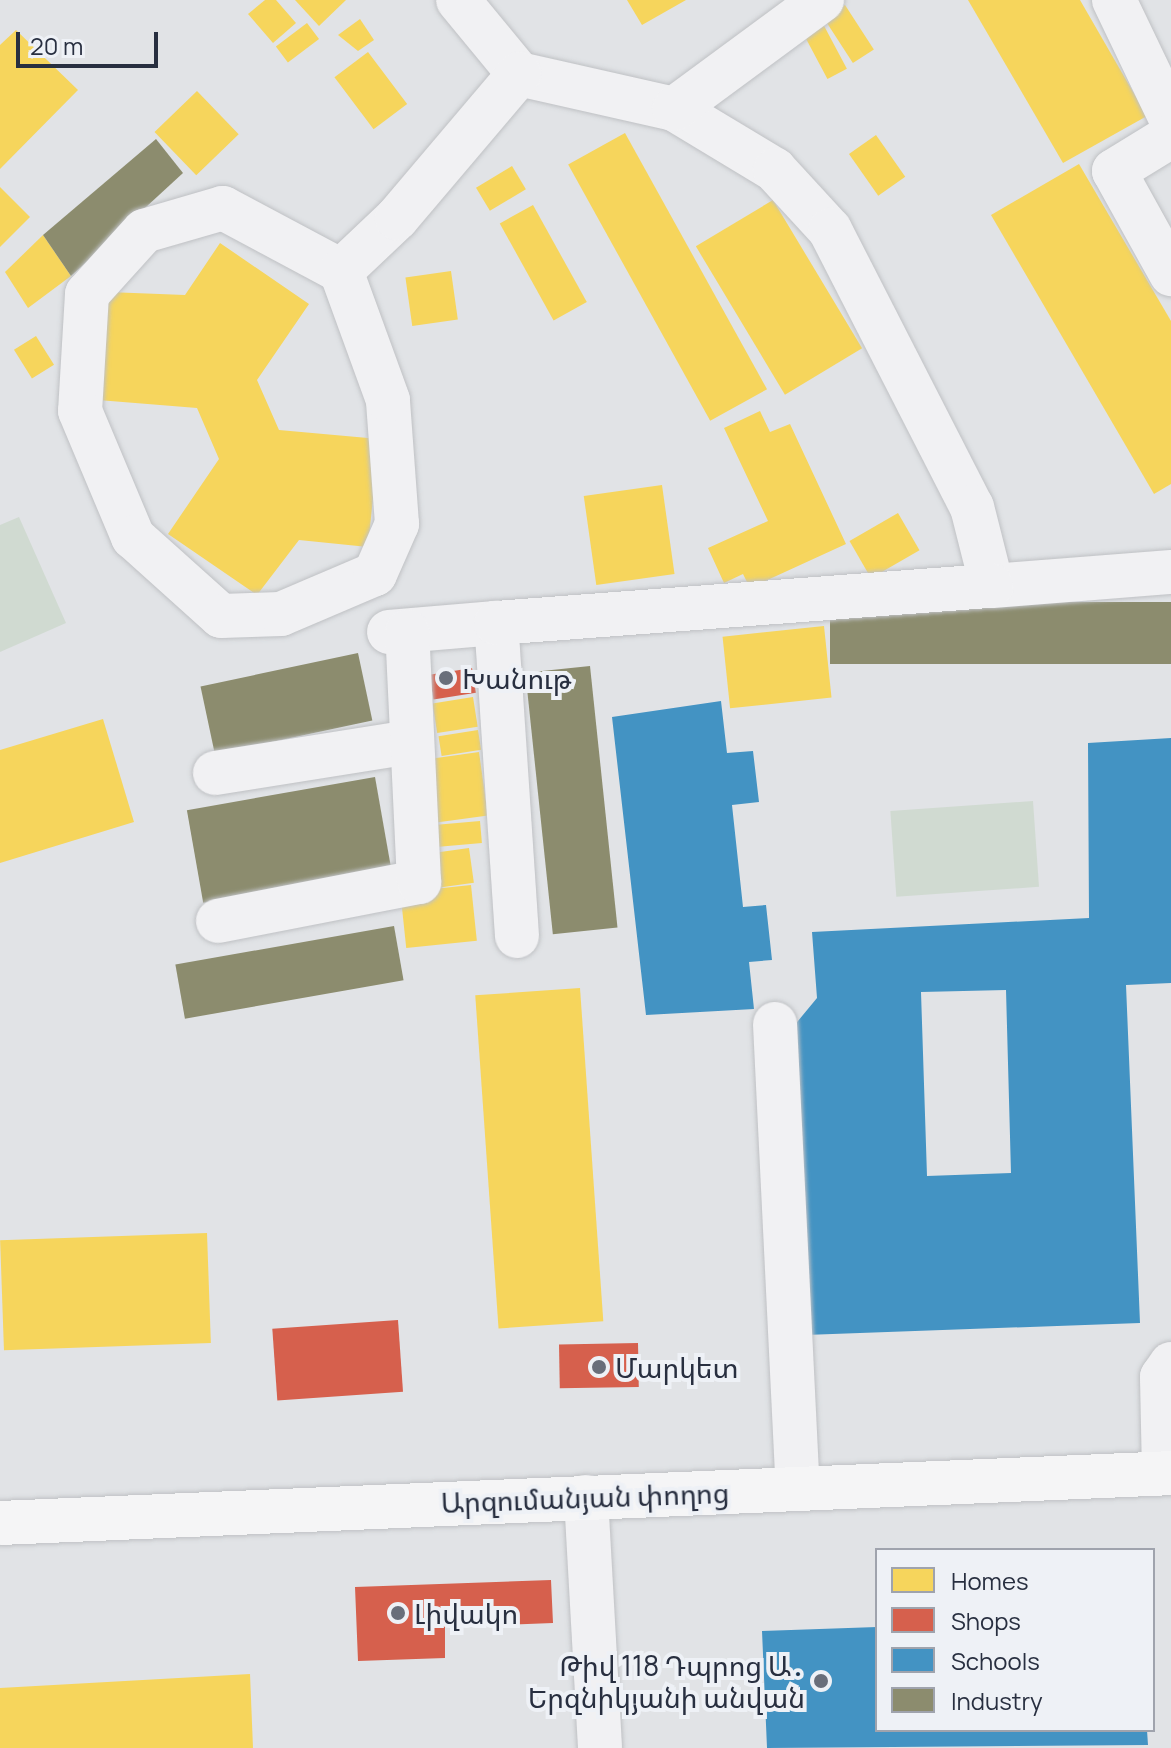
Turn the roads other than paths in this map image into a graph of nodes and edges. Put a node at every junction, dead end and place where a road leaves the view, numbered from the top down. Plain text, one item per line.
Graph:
1 (458, 0) edge
2 (1114, 0) edge
3 (803, 5) edge
4 (519, 74) junction
5 (674, 109) junction
6 (1171, 119) edge
7 (1171, 136) edge
8 (341, 271) junction
9 (1171, 274) edge
10 (1171, 572) edge
11 (992, 586) junction
12 (496, 623) junction
13 (411, 742) junction
14 (215, 773) dead end
15 (218, 921) dead end
16 (517, 936) dead end
17 (775, 1024) dead end
18 (1171, 1364) edge
19 (1167, 1473) edge
20 (798, 1488) junction
21 (586, 1497) junction
22 (0, 1523) edge
23 (600, 1748) edge

1 - 4 lane
2 - 6 lane
3 - 5 lane
4 - 5 lane
4 - 8 lane
5 - 11 lane
7 - 9 lane
8 - 8 lane
10 - 11 lane
11 - 12 lane
12 - 13 lane
12 - 16 lane
13 - 14 lane
13 - 15 lane
17 - 20 lane
18 - 19 lane
19 - 20 main road, Արզումանյան փողոց
20 - 21 main road, Արզումանյան փողոց
21 - 22 main road, Արզումանյան փողոց
21 - 23 lane

